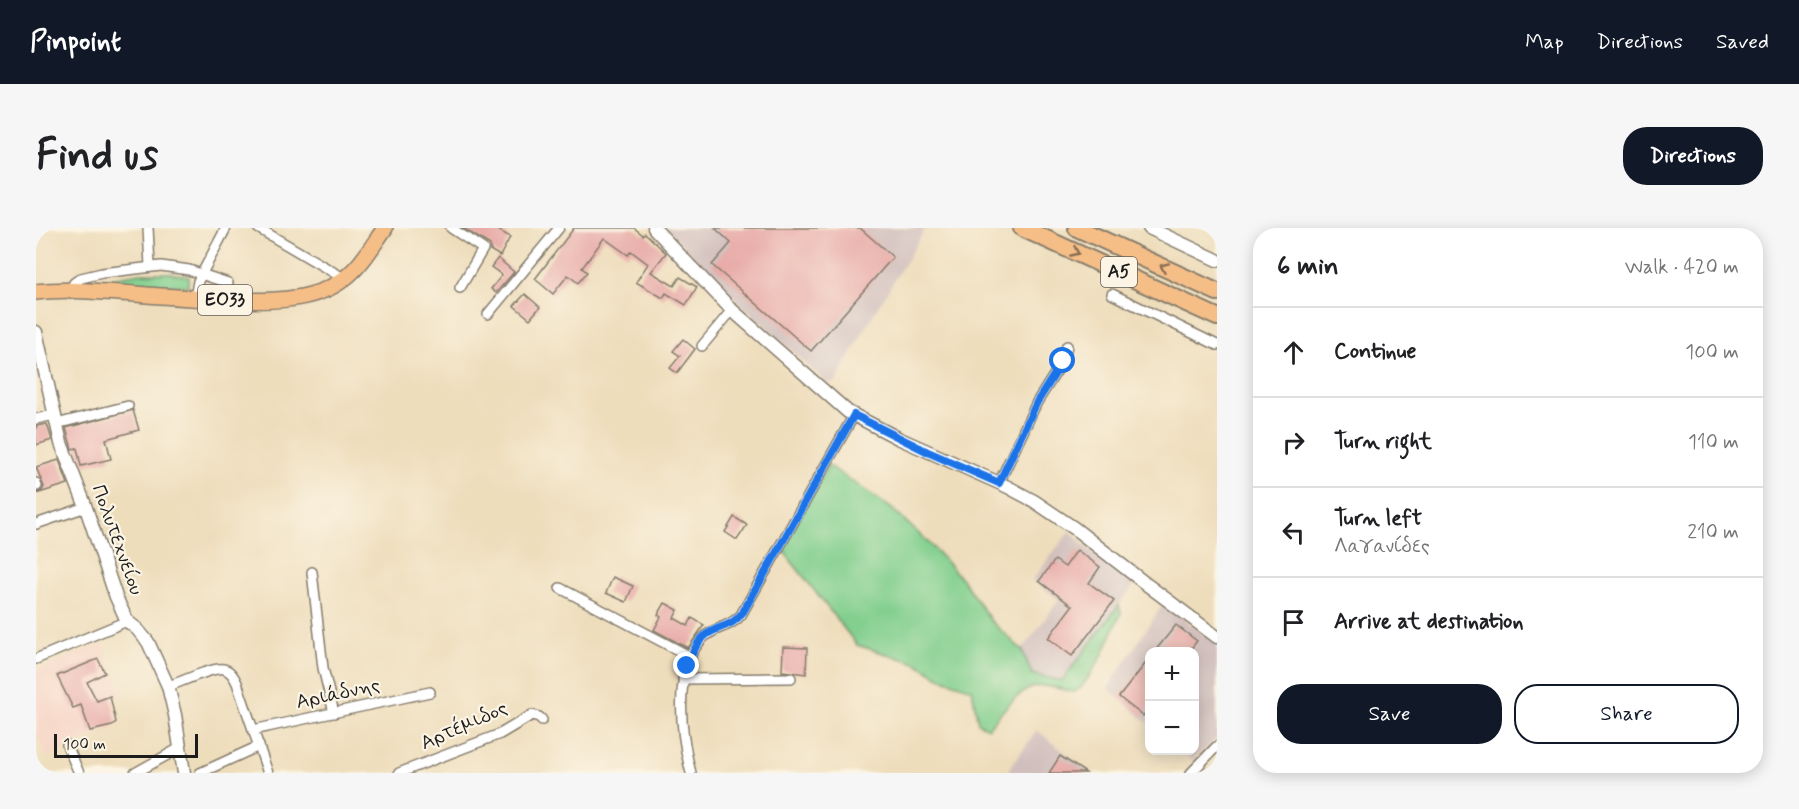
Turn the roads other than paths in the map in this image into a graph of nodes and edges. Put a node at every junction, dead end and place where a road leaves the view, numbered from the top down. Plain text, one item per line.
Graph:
1 (148, 228) edge
2 (226, 228) edge
3 (258, 228) edge
4 (385, 228) edge
5 (451, 228) edge
6 (559, 228) edge
7 (654, 228) edge
8 (1022, 228) edge
9 (1077, 228) edge
10 (1149, 228) edge
11 (1217, 260) edge
12 (150, 266) junction
13 (201, 274) junction
14 (345, 279) junction
15 (228, 283) dead end
16 (460, 288) dead end
17 (70, 290) junction
18 (36, 292) edge
19 (1217, 292) edge
20 (1112, 294) dead end
21 (195, 298) junction
22 (732, 310) junction
23 (488, 314) dead end
24 (1217, 317) edge
25 (36, 332) edge
26 (1217, 345) edge
27 (702, 346) dead end
28 (1067, 346) dead end
29 (128, 406) dead end
30 (854, 415) junction
31 (36, 419) edge
32 (55, 419) junction
33 (999, 483) junction
34 (86, 507) junction
35 (36, 524) edge
36 (312, 572) dead end
37 (560, 588) dead end
38 (127, 621) junction
39 (1217, 637) edge
40 (691, 657) junction
41 (36, 659) edge
42 (792, 678) dead end
43 (683, 679) junction
44 (168, 686) junction
45 (430, 692) dead end
46 (334, 713) junction
47 (542, 720) dead end
48 (253, 730) junction
49 (67, 745) dead end
50 (259, 746) junction
51 (1217, 746) edge
52 (180, 748) junction
53 (1201, 762) junction
54 (79, 773) edge
55 (135, 773) edge
56 (184, 773) edge
57 (200, 773) edge
58 (268, 773) edge
59 (399, 773) edge
60 (691, 773) edge
61 (1191, 773) edge
62 (1206, 773) edge

1 - 12 street
2 - 13 street
3 - 14 street
4 - 14 main road, ΕΟ33
5 - 16 street
6 - 23 street
7 - 22 street
8 -> 24 highway, Α5
19 -> 9 highway, Α5
10 - 11 street
12 - 13 street
12 - 17 street
13 - 15 street
13 - 21 street
14 - 21 main road, ΕΟ33
17 - 18 main road, ΕΟ33
17 - 21 main road, ΕΟ33
20 - 26 street
22 - 27 street
22 - 30 street
25 - 32 street, Πολυτεχνείου
28 - 33 street
29 - 32 street
30 - 33 street
30 - 40 street
31 - 32 street
32 - 34 street, Πολυτεχνείου
33 - 39 street
34 - 35 street
34 - 38 street, Πολυτεχνείου
36 - 46 street
37 - 40 street
38 - 41 street
38 - 44 street, Πολυτεχνείου
40 - 43 street
42 - 43 street
43 - 60 street
44 - 48 street
44 - 52 street, Πολυτεχνείου
45 - 46 street, Αριάδνης
46 - 48 street, Αριάδνης
47 - 59 street, Αρτέμιδος
48 - 50 street
49 - 54 street
50 - 57 street
50 - 58 street
51 - 53 street
52 - 55 street
52 - 56 street, Πολυτεχνείου
53 - 61 street
53 - 62 street

